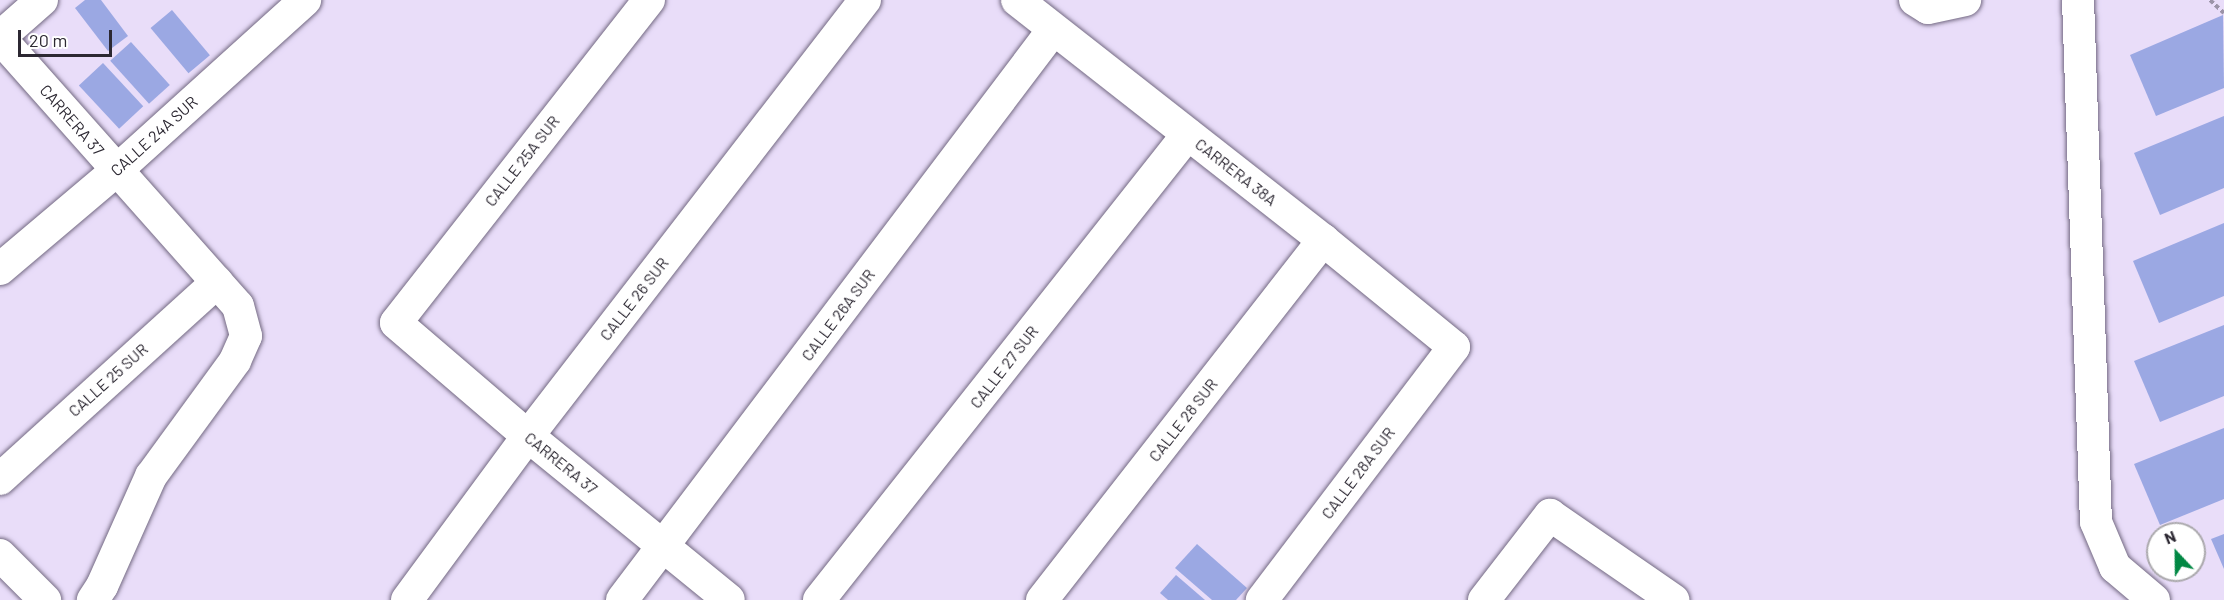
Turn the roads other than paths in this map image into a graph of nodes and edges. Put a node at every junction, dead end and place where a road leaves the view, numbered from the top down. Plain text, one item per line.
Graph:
1 (42, 0) edge
2 (305, 0) edge
3 (649, 0) edge
4 (865, 0) edge
5 (1017, 0) edge
6 (1965, 0) edge
7 (2078, 0) edge
8 (1922, 4) edge
9 (1053, 30) junction
10 (0, 38) edge
11 (1188, 134) junction
12 (116, 171) junction
13 (1323, 240) junction
14 (0, 269) edge
15 (217, 282) junction
16 (396, 323) joint
17 (1454, 347) joint
18 (528, 436) junction
19 (0, 479) edge
20 (664, 546) junction
21 (0, 555) edge
22 (45, 600) edge
23 (93, 600) edge
24 (407, 600) edge
25 (622, 600) edge
26 (729, 600) edge
27 (819, 600) edge
28 (1042, 600) edge
29 (1262, 600) edge
30 (1484, 600) edge
31 (1673, 600) edge
32 (2154, 600) edge

1 - 10 street
2 - 12 street, CALLE 24A SUR
3 - 16 street, CALLE 25A SUR
4 - 18 street, CALLE 26 SUR
5 - 9 street, CARRERA 38A
6 - 8 street
7 - 32 street
9 - 11 street, CARRERA 38A
9 - 20 street, CALLE 26A SUR
10 - 12 street, CARRERA 37
11 - 13 street, CARRERA 38A
11 - 27 street, CALLE 27 SUR
12 - 14 street, CALLE 24A SUR
12 - 15 street, CARRERA 37
13 - 17 street, CARRERA 38A
13 - 28 street, CALLE 28 SUR
15 - 19 street, CALLE 25 SUR
15 - 23 street, CARRERA 37
16 - 18 street, CARRERA 37
17 - 29 street, CALLE 28A SUR
18 - 20 street, CARRERA 37
18 - 24 street, CALLE 26 SUR
20 - 25 street, CALLE 26A SUR
20 - 26 street, CARRERA 37
21 - 22 street
30 - 31 street

